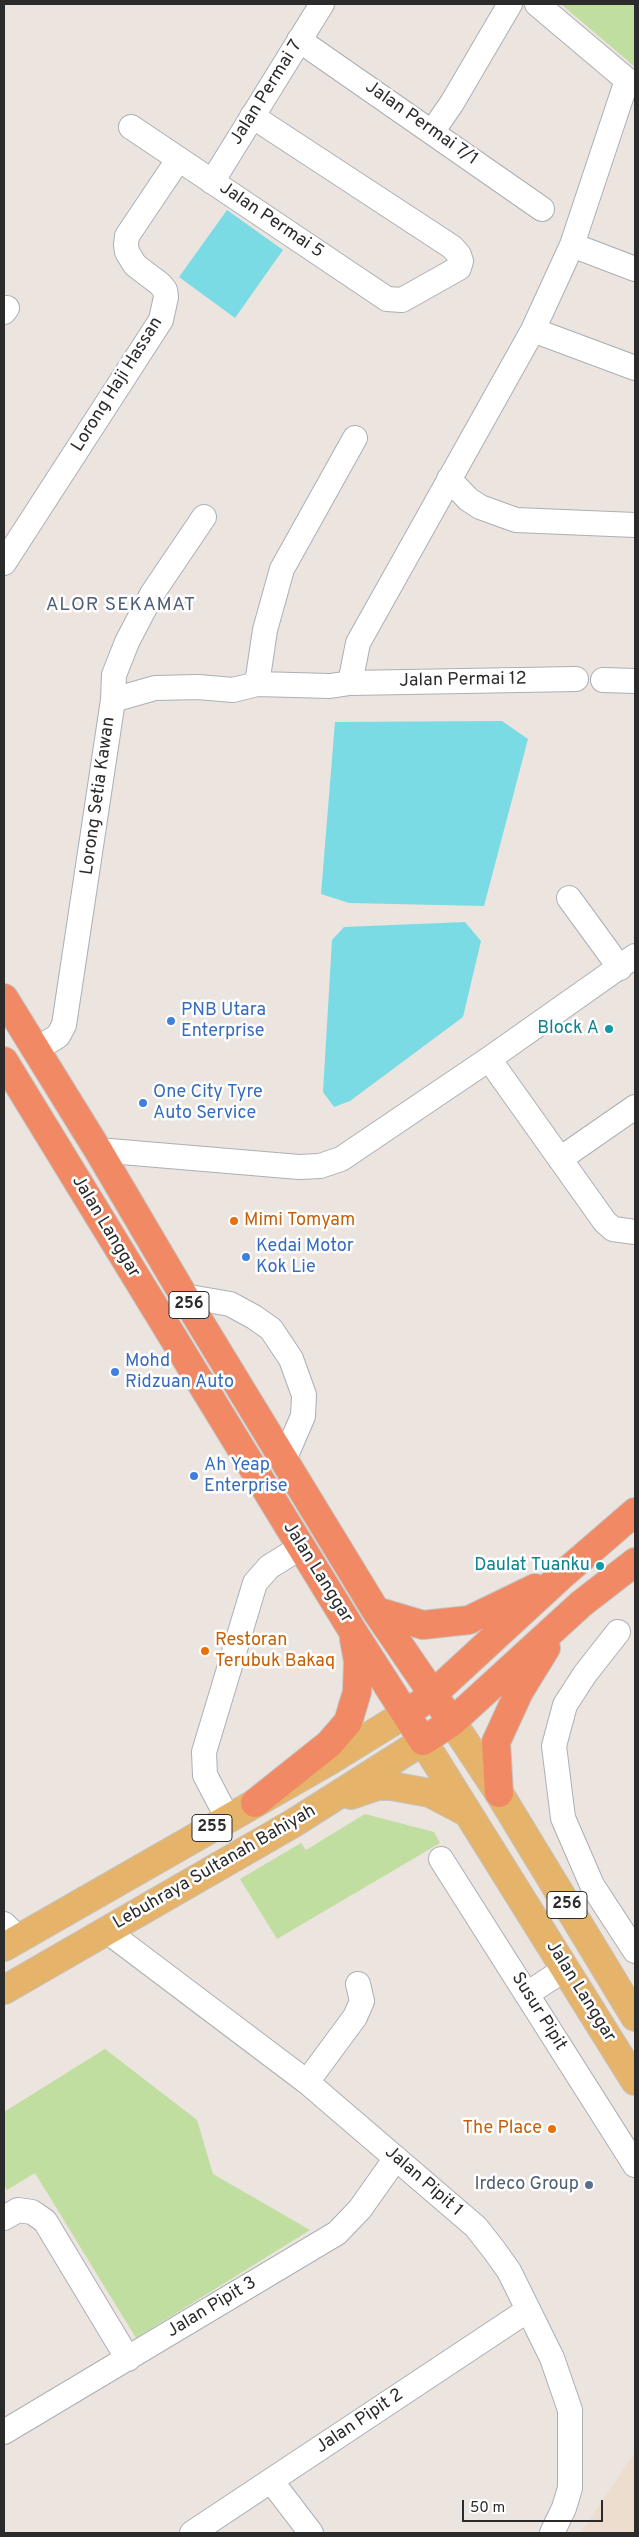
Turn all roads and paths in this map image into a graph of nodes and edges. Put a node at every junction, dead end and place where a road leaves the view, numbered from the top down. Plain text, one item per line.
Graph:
1 (322, 4) edge
2 (510, 4) edge
3 (537, 4) edge
4 (299, 40) junction
5 (631, 83) edge
6 (252, 116) junction
7 (131, 127) dead end
8 (432, 132) junction
9 (178, 160) junction
10 (212, 182) junction
11 (542, 209) dead end
12 (572, 245) junction
13 (635, 269) edge
14 (532, 330) junction
15 (635, 368) edge
16 (355, 438) dead end
17 (449, 479) junction
18 (204, 518) dead end
19 (635, 524) edge
20 (4, 563) edge
21 (576, 679) dead end
22 (603, 680) dead end
23 (635, 681) edge
24 (350, 683) junction
25 (257, 684) junction
26 (113, 700) junction
27 (569, 898) dead end
28 (628, 962) edge
29 (4, 998) edge
30 (35, 1050) junction
31 (489, 1060) junction
32 (4, 1061) edge
33 (635, 1107) edge
34 (98, 1150) junction
35 (560, 1158) junction
36 (635, 1232) edge
37 (184, 1296) junction
38 (284, 1460) junction
39 (635, 1512) edge
40 (301, 1547) junction
41 (635, 1562) edge
42 (561, 1576) junction
43 (581, 1604) junction
44 (376, 1611) junction
45 (352, 1630) junction
46 (618, 1632) dead end
47 (432, 1695) junction
48 (405, 1714) junction
49 (452, 1722) junction
50 (423, 1741) junction
51 (499, 1793) junction
52 (255, 1803) junction
53 (470, 1814) junction
54 (228, 1819) junction
55 (292, 1824) junction
56 (440, 1860) dead end
57 (8, 1936) edge
58 (98, 1936) junction
59 (635, 1951) edge
60 (566, 1969) junction
61 (4, 1971) edge
62 (358, 1984) dead end
63 (4, 1990) edge
64 (527, 1994) junction
65 (635, 2017) edge
66 (635, 2081) edge
67 (307, 2082) junction
68 (396, 2158) junction
69 (635, 2165) edge
70 (4, 2218) edge
71 (528, 2310) junction
72 (128, 2359) junction
73 (4, 2432) edge
74 (272, 2482) junction
75 (192, 2533) edge
76 (311, 2533) edge
77 (552, 2533) edge

1 - 4 street, Jalan Permai 7
2 - 8 street
3 - 5 street
4 - 6 street, Jalan Permai 7
4 - 8 street, Jalan Permai 7/1
5 - 12 street
6 - 10 street, Jalan Permai 7
6 - 10 street, Jalan Permai 5
7 - 9 street, Jalan Permai 5
8 - 11 street, Jalan Permai 7/1
9 - 10 street, Jalan Permai 5
9 - 20 street, Lorong Haji Hassan
12 - 13 street
12 - 14 street
14 - 15 street
14 - 17 street
16 - 25 street
17 - 19 street
17 - 24 street
18 - 26 street
21 - 24 street, Jalan Permai 12
22 - 23 street
24 - 25 street, Jalan Permai 12
25 - 26 street, Lorong Setia Kawan
26 - 30 street, Lorong Setia Kawan
27 - 28 street
28 - 31 street
29 - 30 highway, Jalan Langgar / 256
30 - 34 highway, Jalan Langgar / 256
31 - 34 street
31 - 35 street
32 - 40 highway, Jalan Langgar / 256
33 - 35 street
34 - 37 highway, Jalan Langgar / 256
35 - 36 street
37 - 38 highway, Jalan Langgar / 256
37 - 38 street
38 - 44 highway, Jalan Langgar / 256
39 - 42 highway
40 - 45 highway, Jalan Langgar / 256
40 - 54 street
41 - 43 highway
42 - 44 highway
42 - 47 highway
43 - 49 highway
43 - 51 highway
44 - 47 highway, Jalan Langgar / 256
45 - 48 highway, Jalan Langgar / 256
45 - 52 highway
46 - 59 street
47 - 48 highway, 255
47 - 49 highway, Jalan Langgar / 256
48 - 50 highway, Jalan Langgar / 256
48 - 52 main road, Lebuhraya Sultanah Bahiyah / 255
49 - 50 highway, 255
49 - 51 main road, Jalan Langgar / 256
50 - 53 main road, Jalan Langgar / 256
50 - 55 main road, Lebuhraya Sultanah Bahiyah / 255
51 - 65 main road, Jalan Langgar / 256
52 - 54 main road, Lebuhraya Sultanah Bahiyah / 255
53 - 55 main road
53 - 60 main road, Jalan Langgar / 256
54 - 57 main road, Lebuhraya Sultanah Bahiyah / 255
55 - 58 main road, Lebuhraya Sultanah Bahiyah / 255
56 - 64 street, Susur Pipit
57 - 58 main road
57 - 61 main road
58 - 63 main road, Lebuhraya Sultanah Bahiyah / 255
58 - 67 street, Jalan Pipit 1
60 - 64 street
60 - 66 main road, Jalan Langgar / 256
62 - 67 street
64 - 69 street, Susur Pipit
67 - 68 street, Jalan Pipit 1
68 - 71 street, Jalan Pipit 1
68 - 72 street, Jalan Pipit 3
70 - 72 street
71 - 74 street, Jalan Pipit 2
71 - 77 street, Jalan Pipit 1
72 - 73 street, Jalan Pipit 3
74 - 75 street, Jalan Pipit 2
74 - 76 street

